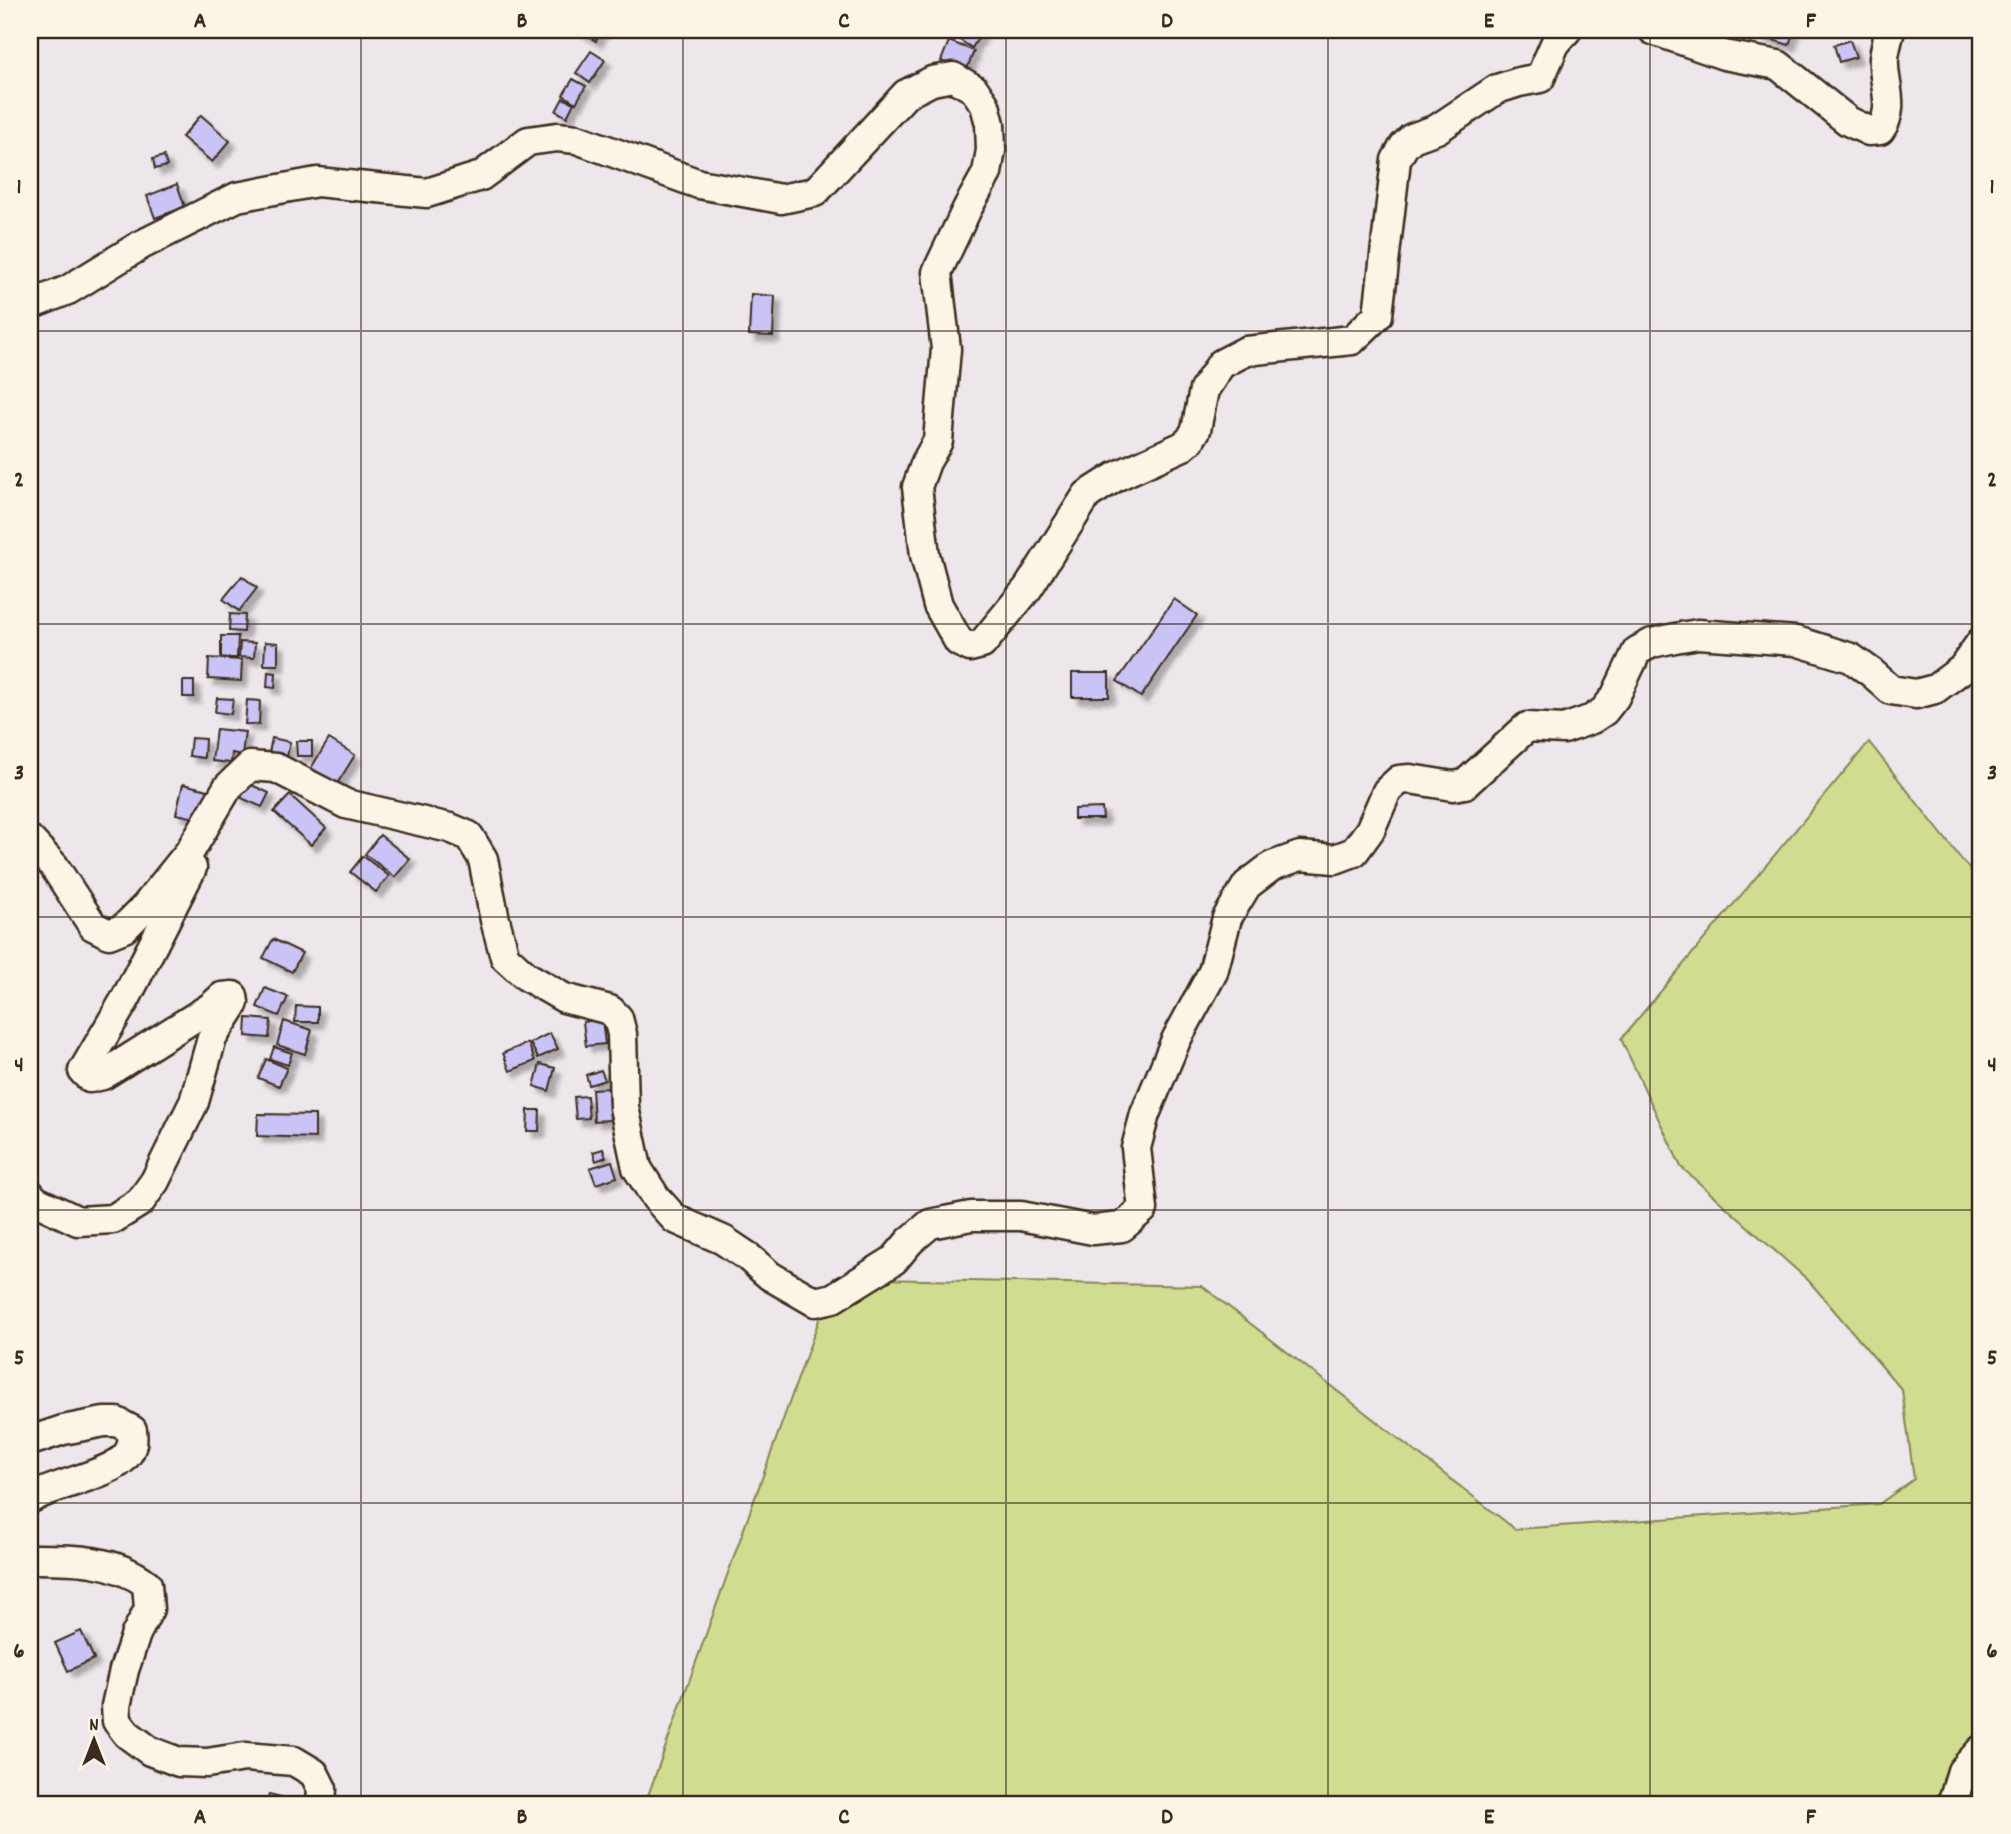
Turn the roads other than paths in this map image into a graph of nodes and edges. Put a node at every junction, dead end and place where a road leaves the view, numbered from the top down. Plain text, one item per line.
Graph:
1 (1567, 30) edge
2 (1653, 30) edge
3 (1890, 30) edge
4 (30, 305) edge
5 (1981, 642) edge
6 (30, 841) edge
7 (190, 851) junction
8 (30, 1194) edge
9 (30, 1441) edge
10 (30, 1499) edge
11 (30, 1559) edge
12 (1981, 1749) edge
13 (321, 1804) edge
14 (1952, 1804) edge

1 - 4 street
2 - 3 street
5 - 7 street
6 - 7 street
7 - 8 street
9 - 10 street
11 - 13 street
12 - 14 street

